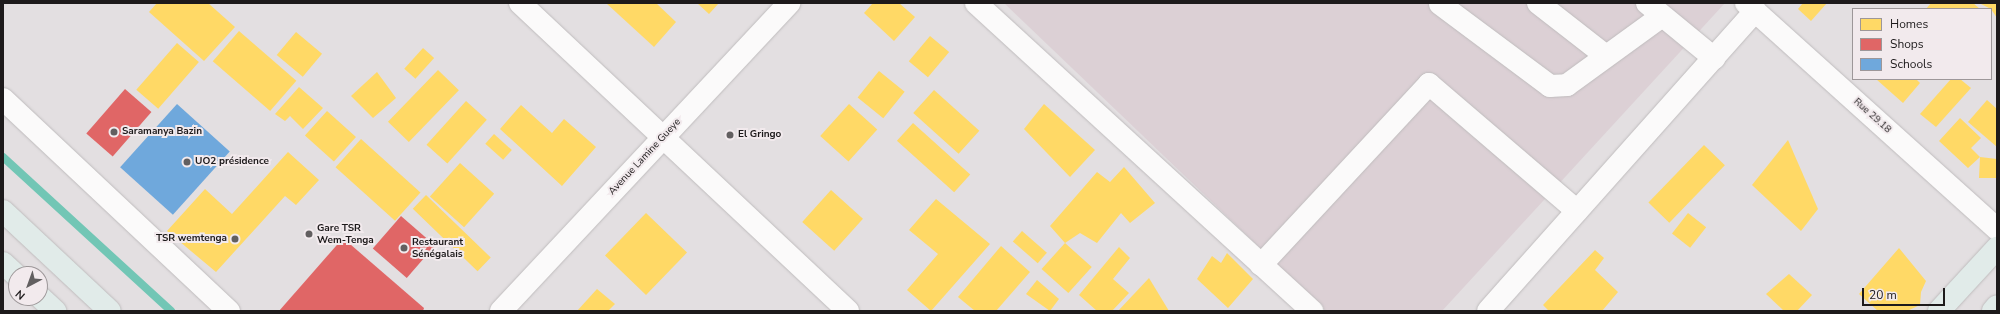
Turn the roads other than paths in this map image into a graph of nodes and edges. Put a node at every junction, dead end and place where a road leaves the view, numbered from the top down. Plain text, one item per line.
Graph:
1 (520, 3) edge
2 (789, 3) edge
3 (976, 3) edge
4 (1538, 3) edge
5 (1440, 4) dead end
6 (1751, 7) edge
7 (1654, 9) edge
8 (1606, 56) junction
9 (1714, 58) junction
10 (3, 99) edge
11 (663, 138) junction
12 (3, 210) edge
13 (1577, 210) junction
14 (1997, 229) edge
15 (1997, 248) edge
16 (1261, 265) junction
17 (1997, 306) edge
18 (110, 311) edge
19 (229, 311) edge
20 (501, 311) edge
21 (848, 311) edge
22 (1312, 311) edge
23 (1488, 311) edge
24 (1939, 311) edge
25 (1993, 311) edge

1 - 11 street
2 - 11 street, Avenue Lamine Gueye
3 - 16 street
4 - 8 street
5 - 8 street
6 - 9 street
6 - 14 street, Rue 29.18
7 - 8 street
7 - 9 street
9 - 13 street
10 - 19 street
11 - 20 street, Avenue Lamine Gueye
11 - 21 street
12 - 18 main road
13 - 16 street
13 - 23 street
15 - 24 main road
16 - 22 street
17 - 25 main road

